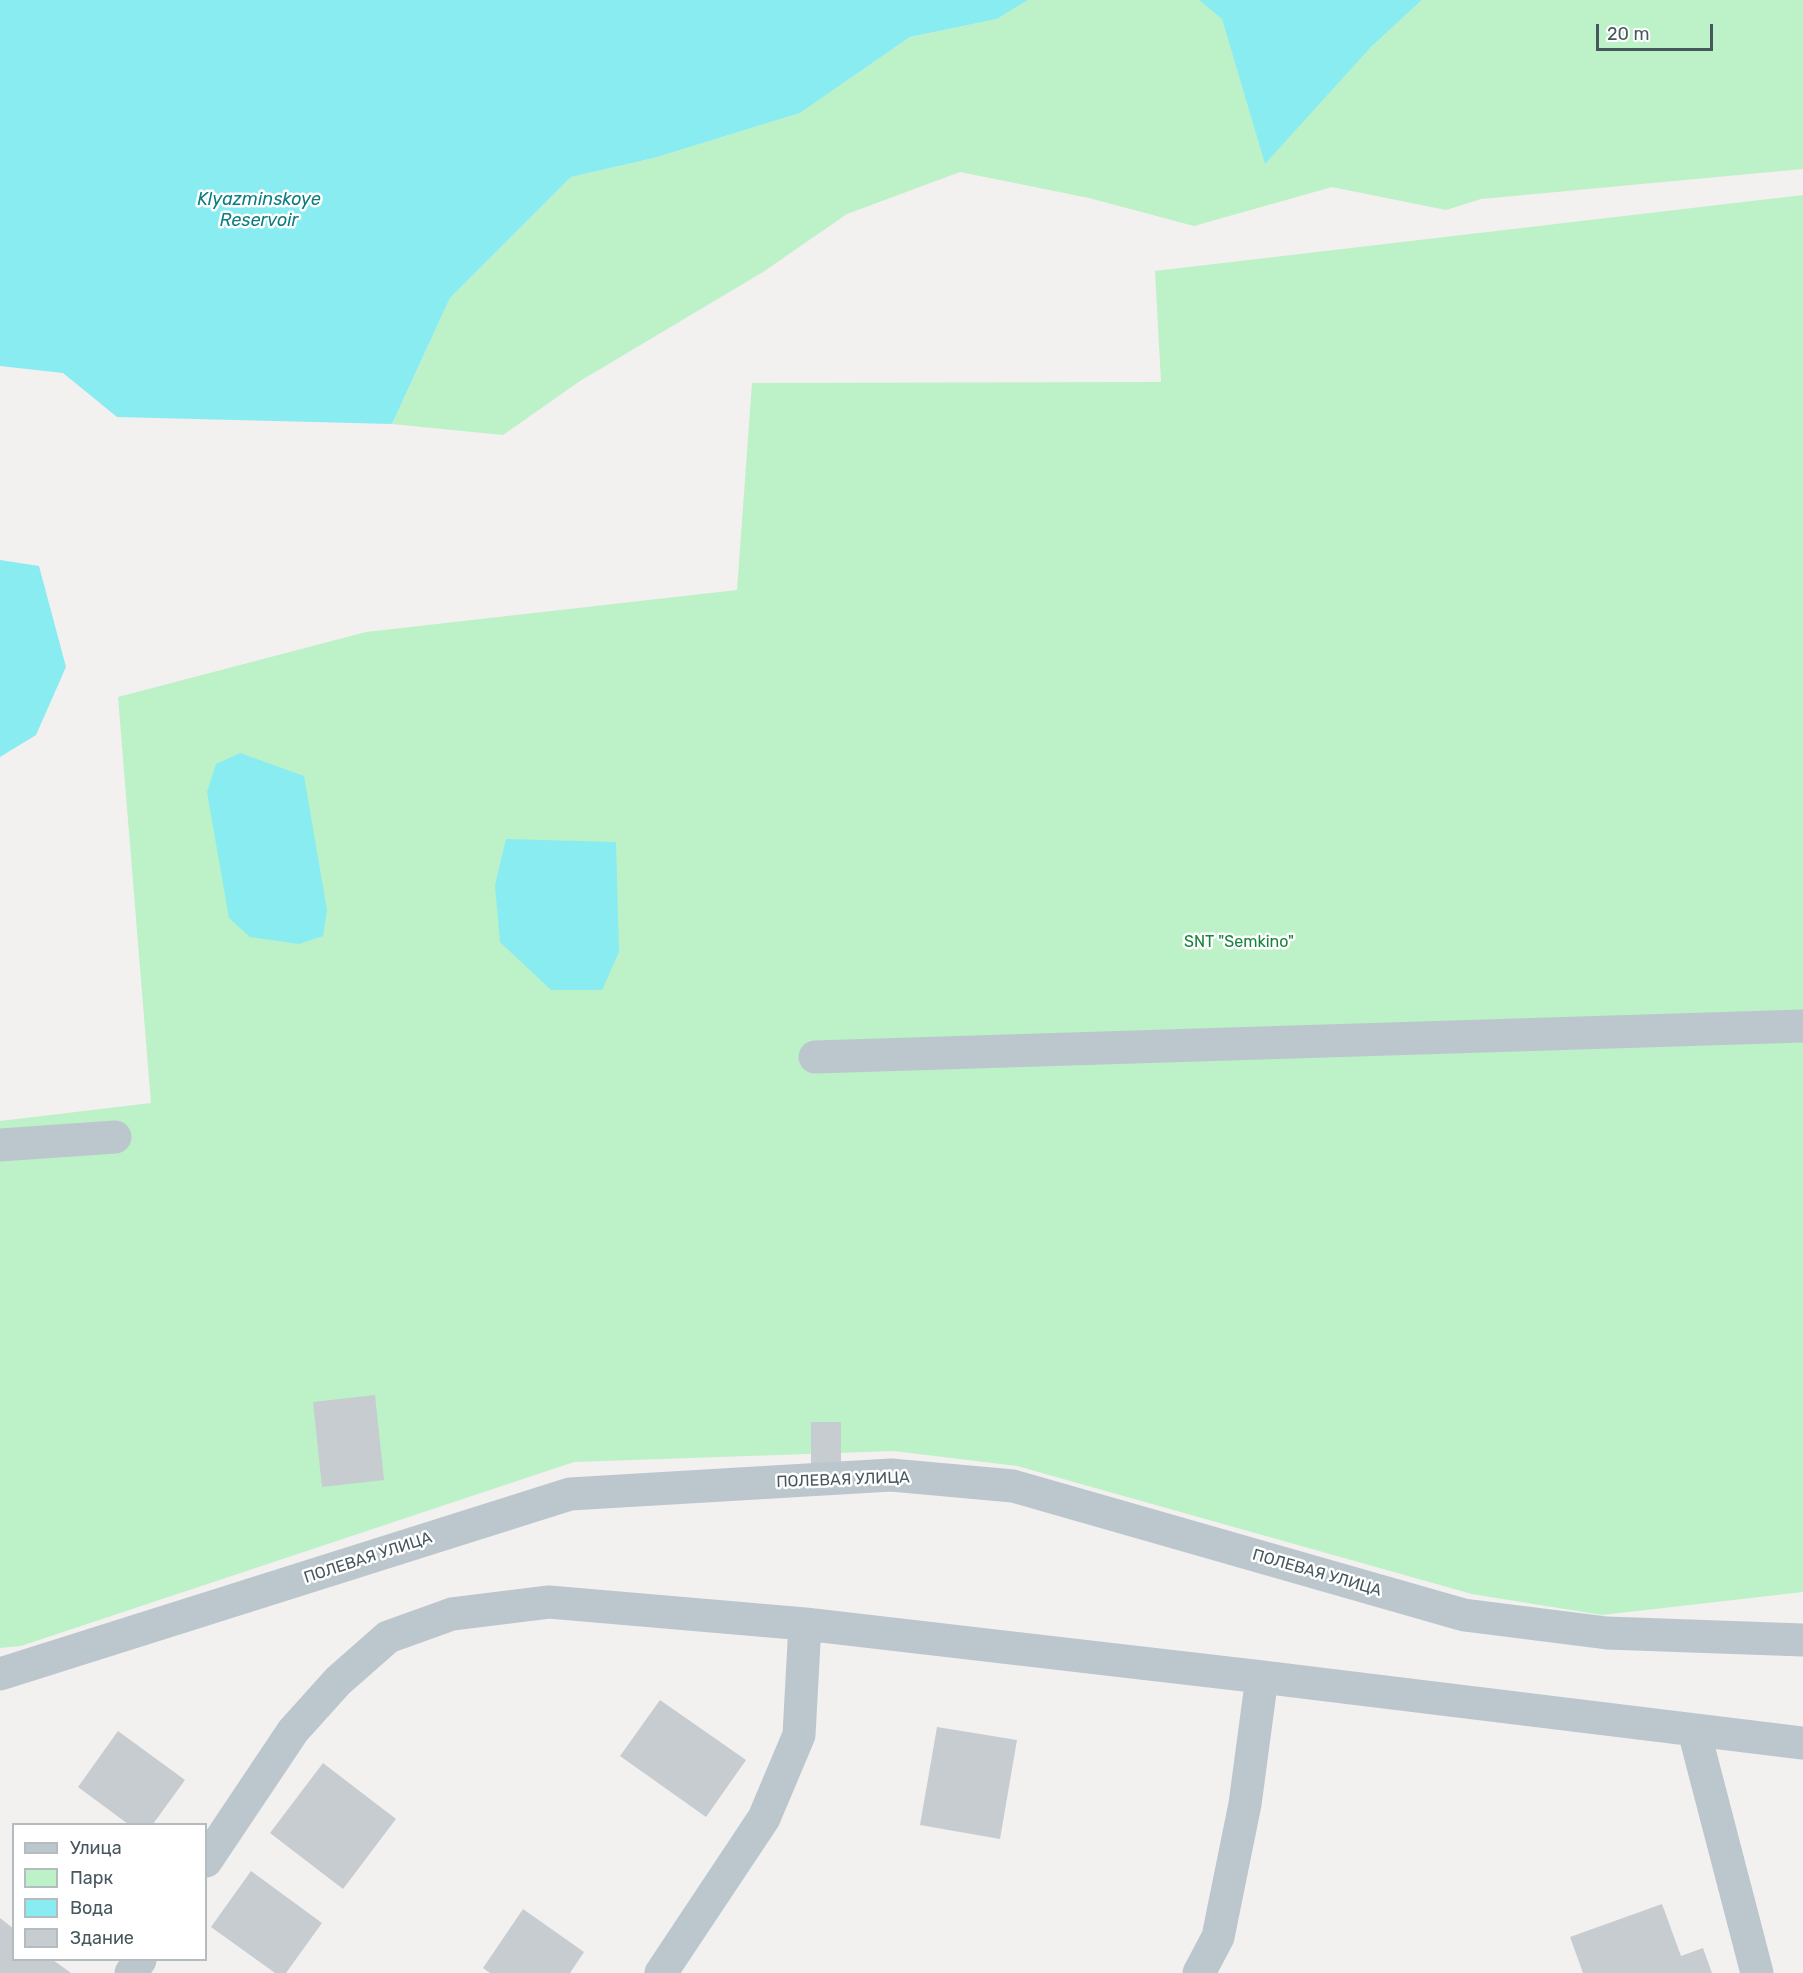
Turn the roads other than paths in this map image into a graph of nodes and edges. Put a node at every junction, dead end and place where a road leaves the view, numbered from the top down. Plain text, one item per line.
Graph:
1 (1803, 1026) edge
2 (815, 1057) dead end
3 (115, 1137) dead end
4 (0, 1145) edge
5 (805, 1624) junction
6 (1803, 1640) edge
7 (0, 1674) edge
8 (1262, 1677) junction
9 (1694, 1731) junction
10 (1803, 1743) edge
11 (207, 1859) edge
12 (661, 1973) edge
13 (1199, 1973) edge
14 (1757, 1973) edge

1 - 2 street
3 - 4 street
5 - 8 street
5 - 11 street
5 - 12 street
6 - 7 street, ПОЛЕВАЯ УЛИЦА
8 - 9 street
8 - 13 street
9 - 10 street
9 - 14 street

